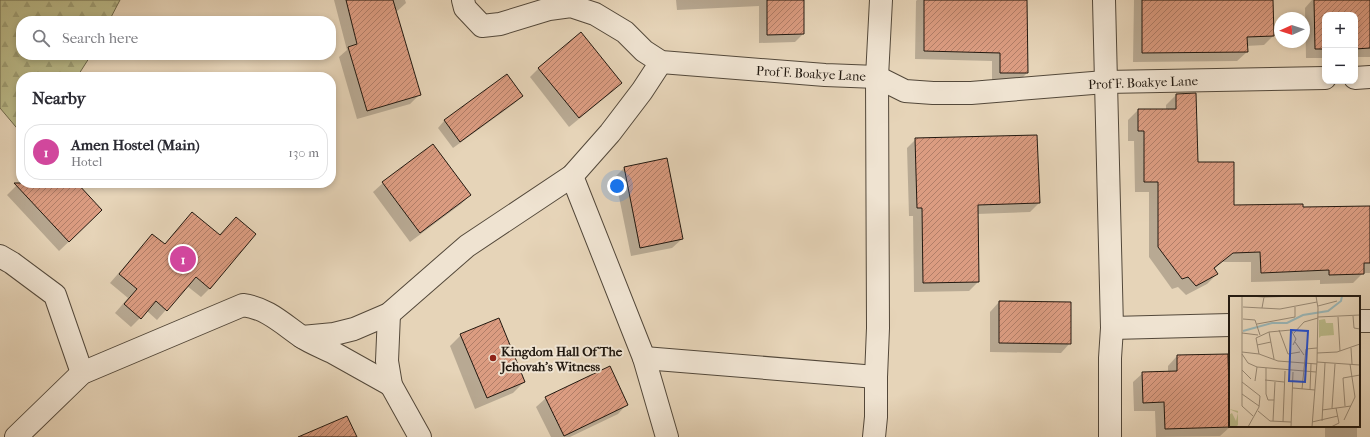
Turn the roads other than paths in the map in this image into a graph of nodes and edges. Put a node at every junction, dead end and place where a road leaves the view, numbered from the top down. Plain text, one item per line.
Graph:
1 (463, 0) edge
2 (880, 0) edge
3 (1104, 0) edge
4 (661, 62) junction
5 (877, 76) junction
6 (1322, 78) edge
7 (1358, 78) edge
8 (1370, 78) edge
9 (1105, 82) junction
10 (572, 176) junction
11 (0, 256) edge
12 (389, 314) junction
13 (1370, 321) edge
14 (1360, 322) edge
15 (1229, 325) edge
16 (1112, 328) junction
17 (302, 337) junction
18 (644, 358) junction
19 (82, 373) junction
20 (876, 377) junction
21 (391, 385) junction
22 (16, 437) edge
23 (420, 437) edge
24 (667, 437) edge
25 (874, 437) edge
26 (1110, 437) edge

1 - 4 street, Prof F. Boakye Lane
2 - 5 street
3 - 9 street
4 - 5 street, Prof F. Boakye Lane
4 - 10 street
5 - 9 street, Prof F. Boakye Lane
5 - 20 street
6 - 9 street, Prof F. Boakye Lane
7 - 8 street
9 - 16 street
10 - 12 street
10 - 18 street
11 - 19 street
12 - 17 street
12 - 21 street
13 - 14 street
15 - 16 street
16 - 26 street
17 - 19 street
17 - 21 street
18 - 20 street
18 - 24 street
19 - 22 street
20 - 25 street
21 - 23 street

